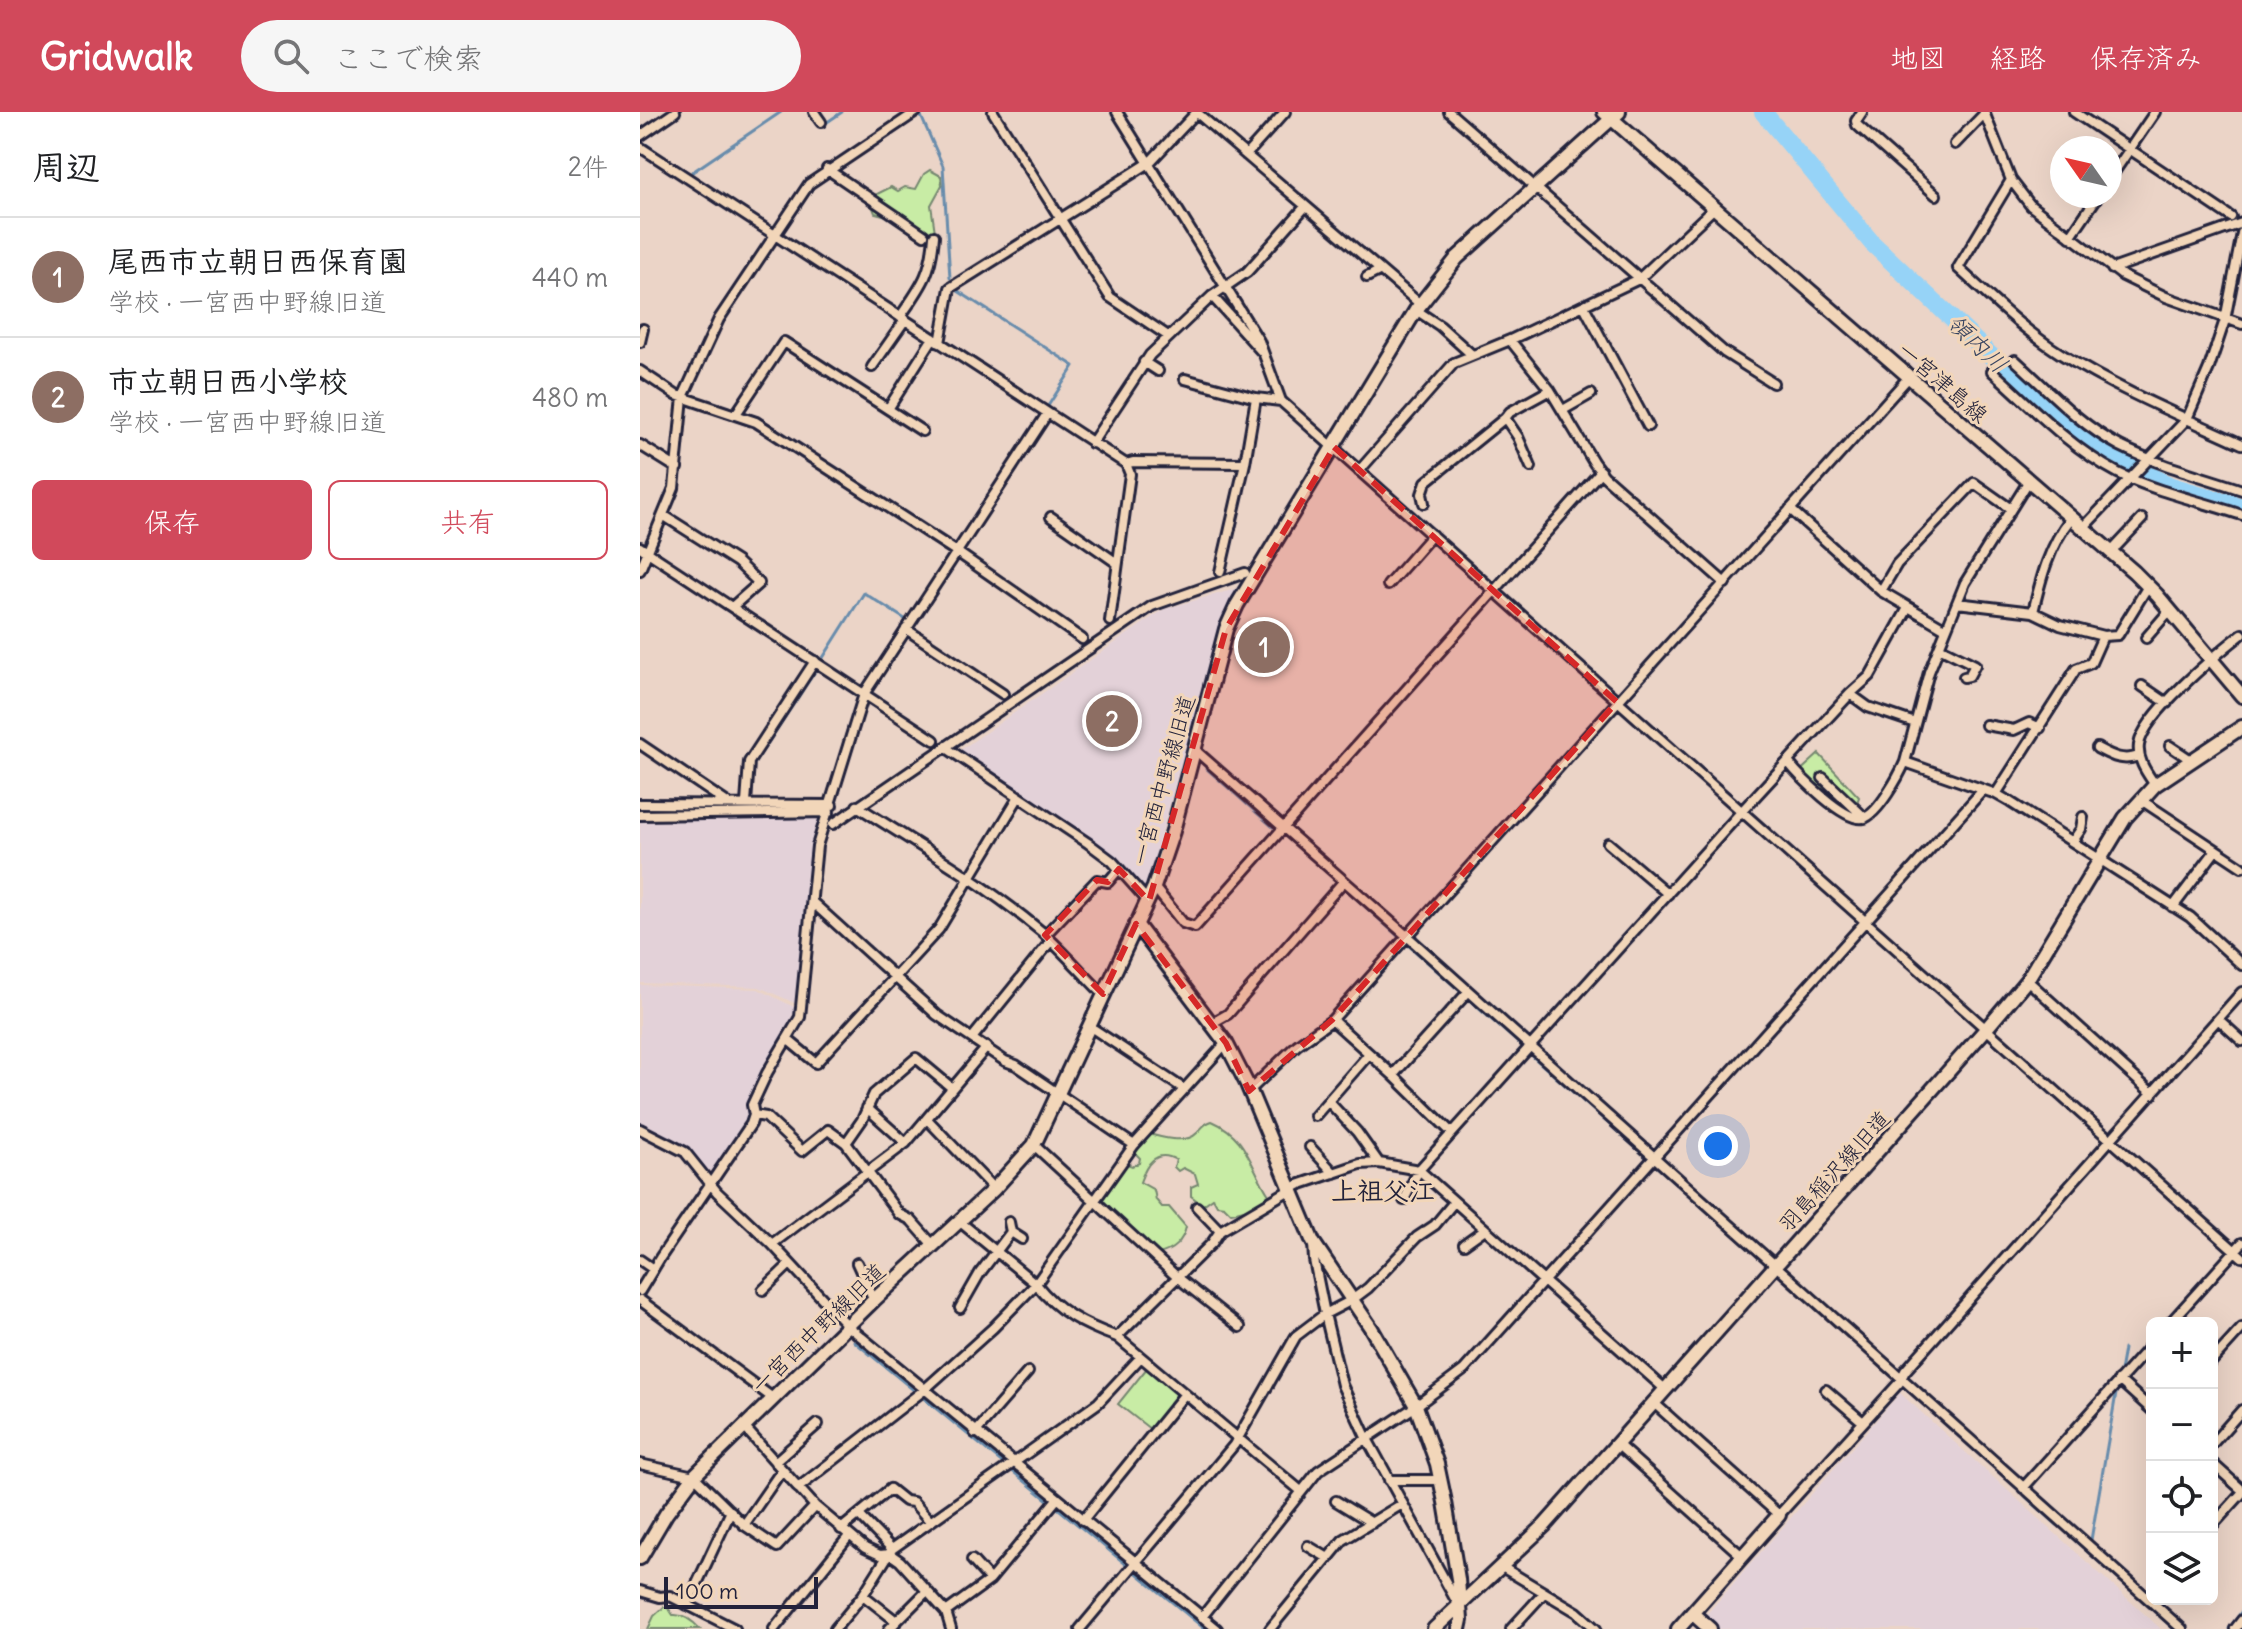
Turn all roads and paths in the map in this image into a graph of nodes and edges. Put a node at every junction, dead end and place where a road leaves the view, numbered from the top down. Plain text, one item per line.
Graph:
1 (675, 112) edge
2 (814, 112) edge
3 (993, 112) edge
4 (1117, 112) edge
5 (1196, 112) edge
6 (1285, 112) edge
7 (1449, 112) edge
8 (1862, 112) edge
9 (2074, 112) edge
10 (2155, 112) edge
11 (914, 113) edge
12 (1984, 113) edge
13 (1612, 114) edge
14 (821, 122) dead end
15 (640, 136) edge
16 (1955, 144) dead end
17 (640, 147) edge
18 (2130, 149) junction
19 (1246, 155) junction
20 (2122, 161) edge
21 (1149, 163) junction
22 (827, 169) junction
23 (2011, 180) junction
24 (1535, 187) junction
25 (1936, 195) dead end
26 (1305, 207) junction
27 (2090, 208) edge
28 (1713, 209) junction
29 (2231, 217) dead end
30 (1061, 219) junction
31 (2242, 223) edge
32 (2242, 233) edge
33 (775, 236) junction
34 (2070, 237) junction
35 (2112, 269) junction
36 (1379, 271) junction
37 (1367, 277) dead end
38 (1639, 279) junction
39 (1226, 285) junction
40 (1212, 296) junction
41 (1584, 306) junction
42 (1418, 307) junction
43 (902, 318) junction
44 (2225, 320) junction
45 (2242, 324) edge
46 (643, 329) dead end
47 (1168, 336) junction
48 (936, 340) junction
49 (1510, 340) junction
50 (640, 342) edge
51 (1471, 354) junction
52 (1267, 356) junction
53 (2015, 360) dead end
54 (1144, 362) junction
55 (872, 367) dead end
56 (640, 371) edge
57 (1158, 371) dead end
58 (1992, 371) dead end
59 (1908, 378) junction
60 (1185, 379) dead end
61 (1773, 383) dead end
62 (1550, 390) junction
63 (1591, 394) dead end
64 (683, 397) junction
65 (1256, 398) junction
66 (1281, 401) junction
67 (888, 409) junction
68 (1563, 410) junction
69 (736, 414) junction
70 (1047, 414) junction
71 (1505, 418) junction
72 (2187, 419) junction
73 (1648, 426) dead end
74 (922, 431) dead end
75 (1092, 443) junction
76 (2242, 444) edge
77 (640, 445) edge
78 (1334, 447) junction
79 (2148, 460) junction
80 (1245, 463) junction
81 (1126, 464) junction
82 (1531, 467) dead end
83 (677, 468) junction
84 (1359, 471) junction
85 (1601, 471) junction
86 (2131, 478) junction
87 (2028, 482) junction
88 (2242, 490) edge
89 (1424, 503) dead end
90 (1790, 509) junction
91 (2011, 509) junction
92 (663, 515) junction
93 (2242, 515) edge
94 (1051, 517) dead end
95 (2071, 518) junction
96 (2142, 519) dead end
97 (2083, 528) junction
98 (1432, 535) junction
99 (644, 550) edge
100 (957, 552) junction
101 (2111, 552) junction
102 (1117, 563) junction
103 (640, 570) edge
104 (1220, 572) dead end
105 (1245, 573) dead end
106 (1725, 583) junction
107 (1388, 585) dead end
108 (2148, 586) junction
109 (1492, 591) junction
110 (1881, 591) junction
111 (1957, 603) junction
112 (732, 607) junction
113 (1908, 608) junction
114 (2170, 610) junction
115 (2033, 612) junction
116 (1110, 621) dead end
117 (906, 629) junction
118 (1946, 629) junction
119 (2242, 634) edge
120 (2103, 636) junction
121 (2146, 638) dead end
122 (1082, 639) dead end
123 (1939, 647) junction
124 (2211, 659) junction
125 (815, 661) junction
126 (1964, 677) dead end
127 (2142, 686) dead end
128 (864, 694) junction
129 (1003, 694) dead end
130 (1850, 694) junction
131 (2242, 696) edge
132 (1617, 702) junction
133 (2167, 703) junction
134 (1915, 723) junction
135 (1986, 725) dead end
136 (2242, 727) edge
137 (2040, 728) junction
138 (934, 740) dead end
139 (640, 744) edge
140 (945, 747) junction
141 (2097, 748) dead end
142 (1195, 750) junction
143 (2172, 752) dead end
144 (2139, 756) junction
145 (2191, 760) junction
146 (1788, 762) junction
147 (1905, 762) junction
148 (1823, 778) dead end
149 (2155, 785) junction
150 (1983, 790) junction
151 (1996, 794) junction
152 (1018, 798) junction
153 (2141, 800) junction
154 (746, 803) junction
155 (640, 804) edge
156 (731, 804) junction
157 (857, 806) junction
158 (830, 809) junction
159 (1742, 811) junction
160 (640, 815) edge
161 (2083, 817) dead end
162 (1865, 818) junction
163 (833, 824) dead end
164 (1282, 827) junction
165 (2073, 841) junction
166 (1608, 843) dead end
167 (2216, 850) junction
168 (2100, 857) junction
169 (2242, 867) edge
170 (1119, 869) junction
171 (970, 877) junction
172 (1343, 882) junction
173 (1154, 887) junction
174 (1668, 894) junction
175 (1147, 900) junction
176 (812, 902) junction
177 (2173, 907) junction
178 (1864, 921) junction
179 (1136, 924) junction
180 (1408, 937) junction
181 (1048, 939) junction
182 (2242, 965) edge
183 (893, 977) junction
184 (2027, 980) junction
185 (1468, 992) junction
186 (2242, 992) edge
187 (1103, 994) junction
188 (2218, 1019) junction
189 (1332, 1020) junction
190 (1212, 1023) junction
191 (1089, 1026) junction
192 (1986, 1029) junction
193 (973, 1037) junction
194 (787, 1039) junction
195 (2242, 1041) edge
196 (1226, 1043) junction
197 (987, 1047) junction
198 (1530, 1047) junction
199 (1369, 1054) junction
200 (1393, 1075) junction
201 (952, 1088) junction
202 (1184, 1089) junction
203 (1249, 1091) junction
204 (2153, 1094) junction
205 (1059, 1096) junction
206 (1328, 1101) junction
207 (867, 1108) junction
208 (754, 1115) junction
209 (1315, 1116) dead end
210 (927, 1119) junction
211 (640, 1129) edge
212 (1452, 1133) junction
213 (2111, 1140) junction
214 (846, 1143) junction
215 (906, 1143) junction
216 (1034, 1145) junction
217 (1134, 1145) junction
218 (1310, 1147) dead end
219 (1653, 1157) junction
220 (1379, 1163) junction
221 (1419, 1170) junction
222 (866, 1172) junction
223 (1334, 1173) junction
224 (711, 1184) junction
225 (994, 1189) junction
226 (1293, 1189) junction
227 (1404, 1200) dead end
228 (1095, 1202) junction
229 (1454, 1202) junction
230 (1197, 1207) dead end
231 (959, 1221) junction
232 (1009, 1222) dead end
233 (1485, 1229) junction
234 (1220, 1231) junction
235 (1011, 1232) junction
236 (1022, 1239) dead end
237 (1313, 1242) junction
238 (2242, 1243) edge
239 (772, 1244) junction
240 (1464, 1244) dead end
241 (933, 1245) junction
242 (998, 1251) junction
243 (2238, 1254) edge
244 (640, 1260) edge
245 (857, 1263) dead end
246 (790, 1264) junction
247 (1776, 1266) junction
248 (653, 1269) junction
249 (1177, 1277) junction
250 (1542, 1280) junction
251 (1036, 1284) junction
252 (763, 1290) dead end
253 (640, 1291) edge
254 (640, 1300) edge
255 (874, 1300) junction
256 (1352, 1300) junction
257 (960, 1308) dead end
258 (1325, 1314) junction
259 (2176, 1317) edge
260 (848, 1326) junction
261 (1240, 1327) dead end
262 (2242, 1328) edge
263 (1117, 1337) junction
264 (2146, 1351) edge
265 (2218, 1354) edge
266 (1140, 1358) junction
267 (1028, 1372) dead end
268 (1902, 1379) junction
269 (2119, 1380) junction
270 (924, 1390) junction
271 (1666, 1390) junction
272 (1826, 1390) dead end
273 (1184, 1395) junction
274 (774, 1399) junction
275 (1654, 1403) junction
276 (2146, 1405) edge
277 (1416, 1406) junction
278 (2242, 1410) edge
279 (1863, 1422) junction
280 (818, 1424) dead end
281 (745, 1428) junction
282 (975, 1433) junction
283 (1366, 1437) junction
284 (2218, 1437) edge
285 (1237, 1438) junction
286 (1617, 1444) junction
287 (775, 1462) junction
288 (1013, 1463) junction
289 (640, 1464) edge
290 (2218, 1469) edge
291 (782, 1470) junction
292 (694, 1476) junction
293 (1389, 1480) junction
294 (1441, 1480) junction
295 (798, 1488) junction
296 (2023, 1488) junction
297 (1301, 1491) junction
298 (2242, 1492) edge
299 (1057, 1499) junction
300 (1336, 1501) dead end
301 (1402, 1504) junction
302 (815, 1506) junction
303 (731, 1511) junction
304 (859, 1515) junction
305 (1779, 1515) junction
306 (2218, 1519) edge
307 (1083, 1520) junction
308 (930, 1521) junction
309 (1372, 1523) junction
310 (744, 1525) junction
311 (841, 1529) junction
312 (849, 1536) junction
313 (1308, 1546) dead end
314 (891, 1552) junction
315 (1742, 1556) junction
316 (640, 1558) edge
317 (1328, 1558) junction
318 (972, 1560) dead end
319 (1135, 1563) junction
320 (1502, 1567) junction
321 (990, 1580) junction
322 (640, 1591) edge
323 (927, 1591) junction
324 (2146, 1593) edge
325 (1543, 1594) junction
326 (863, 1595) junction
327 (687, 1605) junction
328 (2159, 1605) edge
329 (1459, 1606) junction
330 (946, 1612) junction
331 (1692, 1613) junction
332 (1202, 1617) junction
333 (2242, 1620) edge
334 (896, 1621) junction
335 (735, 1629) edge
336 (774, 1629) edge
337 (835, 1629) edge
338 (889, 1629) edge
339 (951, 1629) edge
340 (1080, 1629) edge
341 (1217, 1629) edge
342 (1270, 1629) edge
343 (1434, 1629) edge
344 (1459, 1629) edge
345 (1511, 1629) edge
346 (1596, 1629) edge
347 (1678, 1629) edge
348 (1710, 1629) edge
349 (2182, 1629) edge
350 (2235, 1629) edge

1 - 15 street
2 - 14 street
3 - 30 street
4 - 21 street
5 - 19 street
5 - 21 street
6 - 19 street
7 - 24 street
8 - 25 street
9 - 18 street
10 - 18 street
11 - 22 street
12 - 16 street
12 - 23 street
13 - 24 street, 一宮西中野線旧道
13 - 28 street, 一宮津島線
17 - 33 street
18 - 20 street
18 - 29 street
19 - 26 street
21 - 30 street
21 - 39 street
22 - 33 street
22 - 43 street
23 - 34 street
23 - 72 street
24 - 38 street
24 - 42 street, 一宮西中野線旧道
26 - 36 street
26 - 39 street
27 - 34 street
28 - 38 street
28 - 59 street, 一宮津島線
30 - 47 street
30 - 48 street
31 - 35 street
32 - 44 street
33 - 43 street
33 - 64 street
34 - 35 street
35 - 44 street
36 - 37 street
36 - 42 street
38 - 41 street
38 - 61 street
39 - 40 street
39 - 52 street
40 - 47 street
40 - 52 street
41 - 49 street
41 - 73 street
42 - 51 street
42 - 78 street, 一宮西中野線旧道
43 - 48 street
43 - 55 street
44 - 45 street
44 - 72 street
46 - 50 street
47 - 54 street
48 - 67 street
48 - 70 street
49 - 51 street
49 - 62 street
51 - 84 street
52 - 66 street
53 - 79 street
54 - 57 street
54 - 75 street
56 - 64 street
58 - 86 street
59 - 87 street, 一宮津島線
59 - 90 street
60 - 65 street
62 - 68 street
62 - 71 street
63 - 68 street
64 - 69 street
64 - 83 street
65 - 66 street
65 - 80 street
66 - 78 street
67 - 69 street
67 - 74 street
68 - 85 street
69 - 100 street
70 - 75 street
70 - 100 street
71 - 82 street
71 - 89 street
72 - 76 street
72 - 79 street
75 - 81 street
77 - 83 street
78 - 84 street
78 - 142 street, 一宮西中野線旧道
79 - 86 street
79 - 88 street
80 - 81 street
80 - 104 street
81 - 102 street
83 - 92 street
84 - 98 street
85 - 106 street
85 - 109 street
86 - 93 street
86 - 97 street
87 - 91 street
87 - 95 street, 一宮津島線
90 - 106 street
90 - 110 street
91 - 110 street
91 - 111 street
92 - 99 street
92 - 112 street
94 - 102 street
95 - 97 street, 一宮津島線
95 - 115 street
96 - 101 street
97 - 101 street, 一宮津島線
98 - 107 street
98 - 109 street
99 - 103 street
99 - 112 street
100 - 117 street
100 - 122 street
101 - 108 street, 一宮津島線
102 - 116 street
105 - 140 street
106 - 132 street
108 - 114 street, 一宮津島線
108 - 120 street
109 - 132 street
109 - 164 street
110 - 113 street
111 - 115 street
111 - 118 street
112 - 125 street
113 - 118 street
113 - 130 street
114 - 121 street
114 - 124 street, 一宮津島線
115 - 120 street
117 - 128 street
117 - 129 street
118 - 123 street
119 - 124 street
120 - 137 street
123 - 126 street
123 - 134 street
124 - 131 street, 一宮津島線
124 - 133 street
125 - 128 street
125 - 154 street
127 - 133 street
128 - 138 street
128 - 158 street
130 - 134 street
130 - 146 street
132 - 159 street
132 - 180 street
133 - 144 street
134 - 147 street
135 - 137 street
136 - 145 street, 羽島稲沢線旧道
137 - 151 street
139 - 156 street
140 - 152 street
140 - 157 street
141 - 144 street
142 - 164 street
142 - 173 street, 一宮西中野線旧道
143 - 145 street
144 - 149 street
145 - 149 street, 羽島稲沢線旧道
146 - 159 street
146 - 162 street
147 - 150 street
147 - 162 street
148 - 162 street
149 - 153 street, 羽島稲沢線旧道
150 - 151 street
150 - 178 street
151 - 165 street
152 - 170 street
152 - 171 street
153 - 167 street
153 - 168 street, 羽島稲沢線旧道
154 - 156 street
154 - 158 street
155 - 156 street
157 - 163 street
157 - 171 street
158 - 160 street
158 - 176 street
159 - 174 street
159 - 178 street
161 - 165 street
164 - 172 street
164 - 173 street
165 - 168 street
166 - 174 street
167 - 169 street
167 - 177 street
168 - 177 street
168 - 184 street, 羽島稲沢線旧道
170 - 175 street
170 - 181 street
171 - 181 street
171 - 183 street
172 - 180 street
172 - 190 street
173 - 175 street, 一宮西中野線旧道
174 - 198 street
175 - 179 street, 一宮西中野線旧道
176 - 183 street
176 - 194 street
177 - 182 street
178 - 192 street
178 - 219 street
179 - 187 street, 一宮西中野線旧道
179 - 190 street
180 - 185 street
180 - 189 street
181 - 187 street
181 - 193 street
183 - 193 street
183 - 194 street
184 - 192 street, 羽島稲沢線旧道
184 - 204 street
185 - 198 street
185 - 200 street
186 - 188 street
187 - 191 street, 一宮西中野線旧道
188 - 195 street
188 - 204 street
189 - 199 street
189 - 203 street
190 - 196 street
191 - 202 street
191 - 205 street, 一宮西中野線旧道
192 - 213 street
192 - 247 street, 羽島稲沢線旧道
193 - 197 street
194 - 208 street
196 - 202 street
196 - 203 street
197 - 201 street
197 - 205 street
198 - 212 street
198 - 219 street
199 - 200 street
199 - 206 street
200 - 212 street
201 - 207 street
201 - 210 street
202 - 217 street
203 - 226 street
204 - 213 street
205 - 216 street, 一宮西中野線旧道
205 - 217 street
206 - 209 street
206 - 220 street
207 - 214 street
207 - 215 street
208 - 214 street
208 - 224 street
210 - 215 street
210 - 225 street
211 - 224 street
212 - 221 street
213 - 243 street
213 - 268 street
214 - 222 street
215 - 222 street
216 - 225 street, 一宮西中野線旧道
216 - 228 street
217 - 228 street
218 - 223 street
219 - 247 street
219 - 250 street
220 - 221 street
220 - 223 street
221 - 227 street
221 - 229 street
222 - 239 street
222 - 241 street
223 - 226 street
224 - 239 street
224 - 248 street
225 - 231 street, 一宮西中野線旧道
226 - 234 street
226 - 237 street
228 - 249 street
228 - 251 street
229 - 233 street
229 - 256 street
230 - 234 street
231 - 241 street, 一宮西中野線旧道
231 - 242 street
232 - 235 street
233 - 240 street
233 - 250 street
234 - 249 street
235 - 236 street
235 - 242 street
237 - 256 street
237 - 258 street
238 - 243 street
239 - 246 street
241 - 255 street, 一宮西中野線旧道
242 - 251 street
242 - 257 street
243 - 259 street
244 - 248 street
245 - 255 street
246 - 252 street
246 - 260 street
247 - 268 street
247 - 271 street, 羽島稲沢線旧道
248 - 253 street
249 - 261 street
249 - 263 street
250 - 271 street
250 - 277 street
251 - 263 street
251 - 270 street
254 - 274 street
255 - 260 street, 一宮西中野線旧道
256 - 258 street
256 - 277 street
258 - 283 street
258 - 285 street
260 - 270 street
260 - 274 street, 一宮西中野線旧道
262 - 265 street
263 - 266 street
264 - 269 street
266 - 273 street
266 - 288 street
267 - 282 street
268 - 279 street
268 - 296 street
269 - 276 street
269 - 296 street
270 - 282 street
270 - 295 street
271 - 275 street, 羽島稲沢線旧道
272 - 279 street
273 - 285 street
273 - 307 street
274 - 281 street, 一宮西中野線旧道
275 - 286 street, 羽島稲沢線旧道
275 - 305 street
277 - 283 street
277 - 294 street
278 - 284 street
279 - 305 street
280 - 287 street
281 - 287 street
281 - 292 street, 一宮西中野線旧道
282 - 288 street
283 - 293 street
283 - 297 street
285 - 297 street
285 - 319 street
286 - 315 street
286 - 320 street, 羽島稲沢線旧道
287 - 291 street
288 - 299 street
288 - 308 street
289 - 292 street
290 - 298 street
291 - 295 street
291 - 310 street
292 - 303 street
292 - 316 street, 一宮西中野線旧道
293 - 294 street
293 - 301 street
294 - 329 street
295 - 302 street
296 - 324 street
297 - 332 street
298 - 306 street
299 - 307 street
299 - 321 street
300 - 309 street
301 - 309 street
301 - 329 street
302 - 310 street
302 - 311 street
303 - 310 street
303 - 327 street
304 - 308 street
304 - 311 street
304 - 314 street
305 - 315 street
307 - 319 street
308 - 314 street
309 - 317 street
311 - 312 street
312 - 314 street
312 - 336 street
313 - 317 street
314 - 323 street
314 - 326 street
315 - 331 street
317 - 342 street
318 - 321 street
319 - 332 street
319 - 340 street
320 - 325 street
320 - 329 street, 羽島稲沢線旧道
321 - 330 street
322 - 327 street
323 - 330 street
323 - 334 street
325 - 345 street
325 - 346 street
326 - 334 street
326 - 337 street
327 - 335 street
328 - 349 street
329 - 343 street, 羽島稲沢線旧道
329 - 344 street
330 - 339 street
331 - 347 street
331 - 348 street
332 - 341 street
333 - 350 street
334 - 338 street

